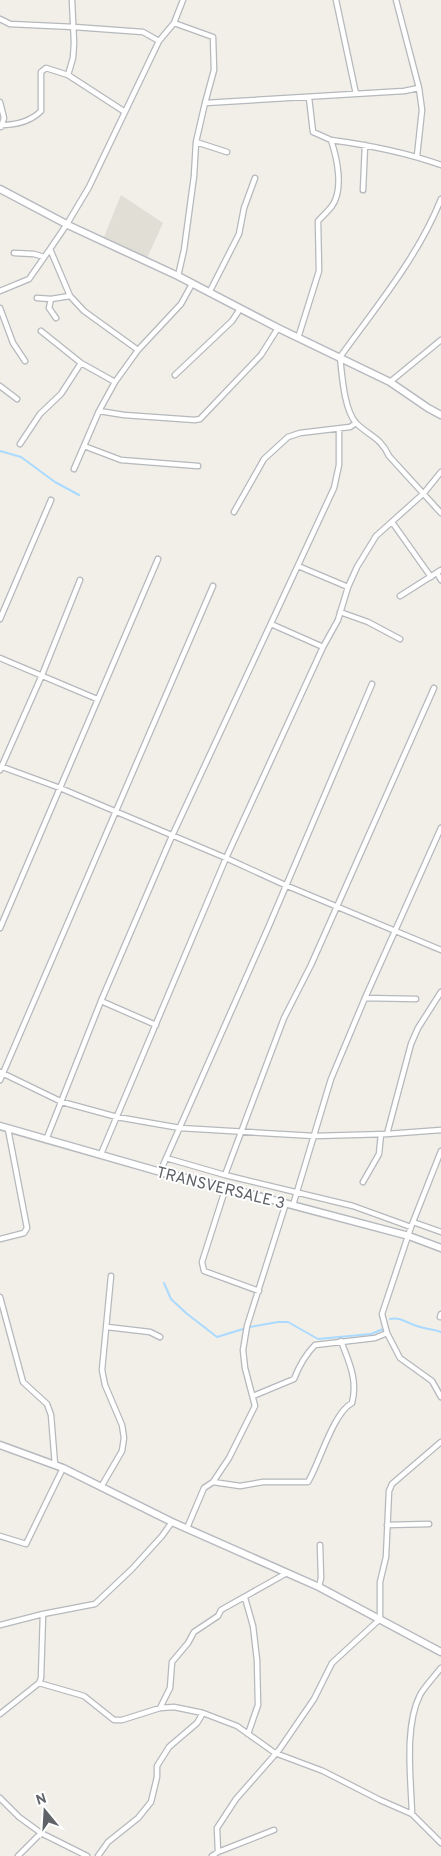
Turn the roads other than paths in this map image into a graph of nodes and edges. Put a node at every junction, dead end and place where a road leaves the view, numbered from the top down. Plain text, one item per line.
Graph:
1 (183, 0) edge
2 (336, 0) edge
3 (396, 0) edge
4 (71, 1) edge
5 (0, 18) edge
6 (174, 23) junction
7 (74, 27) junction
8 (159, 41) junction
9 (68, 75) junction
10 (419, 88) junction
11 (356, 94) junction
12 (309, 98) junction
13 (0, 102) edge
14 (205, 103) junction
15 (125, 112) junction
16 (1, 127) edge
17 (331, 140) junction
18 (196, 142) junction
19 (364, 144) junction
20 (227, 152) dead end
21 (418, 156) junction
22 (441, 165) edge
23 (256, 178) dead end
24 (0, 189) edge
25 (363, 190) dead end
26 (441, 199) edge
27 (67, 224) junction
28 (50, 249) junction
29 (14, 253) dead end
30 (44, 257) junction
31 (178, 276) junction
32 (192, 284) junction
33 (0, 291) edge
34 (209, 293) junction
35 (70, 296) junction
36 (37, 298) dead end
37 (51, 299) junction
38 (0, 308) edge
39 (240, 309) junction
40 (56, 318) dead end
41 (278, 328) junction
42 (41, 331) dead end
43 (298, 338) junction
44 (441, 340) edge
45 (138, 350) junction
46 (340, 357) junction
47 (26, 361) dead end
48 (81, 362) junction
49 (175, 375) dead end
50 (115, 382) junction
51 (390, 382) junction
52 (0, 386) edge
53 (17, 400) dead end
54 (99, 411) junction
55 (441, 415) edge
56 (356, 423) junction
57 (339, 429) junction
58 (20, 444) dead end
59 (84, 446) junction
60 (198, 466) dead end
61 (74, 469) dead end
62 (441, 472) edge
63 (424, 492) junction
64 (51, 500) dead end
65 (234, 512) dead end
66 (441, 513) edge
67 (392, 522) junction
68 (158, 559) dead end
69 (298, 566) junction
70 (439, 571) edge
71 (431, 577) junction
72 (80, 580) dead end
73 (441, 580) edge
74 (213, 586) dead end
75 (348, 587) junction
76 (400, 596) dead end
77 (340, 612) junction
78 (0, 619) edge
79 (271, 624) junction
80 (400, 639) dead end
81 (323, 647) junction
82 (0, 658) edge
83 (42, 675) junction
84 (372, 684) dead end
85 (434, 688) dead end
86 (97, 698) junction
87 (1, 767) edge
88 (60, 788) junction
89 (116, 812) junction
90 (441, 828) edge
91 (172, 836) junction
92 (226, 858) junction
93 (285, 885) junction
94 (337, 906) junction
95 (0, 928) edge
96 (394, 930) junction
97 (441, 950) edge
98 (441, 992) edge
99 (365, 998) junction
100 (416, 999) dead end
101 (101, 1001) junction
102 (156, 1024) junction
103 (1, 1073) edge
104 (0, 1080) edge
105 (62, 1102) junction
106 (117, 1117) junction
107 (0, 1126) edge
108 (180, 1128) junction
109 (8, 1129) junction
110 (441, 1130) edge
111 (241, 1131) junction
112 (380, 1134) junction
113 (387, 1134) junction
114 (314, 1136) junction
115 (46, 1140) junction
116 (441, 1151) edge
117 (101, 1154) junction
118 (166, 1158) junction
119 (160, 1172) junction
120 (225, 1175) junction
121 (363, 1182) dead end
122 (226, 1187) junction
123 (296, 1194) junction
124 (290, 1204) junction
125 (412, 1224) junction
126 (441, 1232) edge
127 (409, 1236) junction
128 (0, 1239) edge
129 (441, 1248) edge
130 (111, 1276) dead end
131 (259, 1291) junction
132 (0, 1297) edge
133 (106, 1327) junction
134 (387, 1333) junction
135 (160, 1337) dead end
136 (342, 1341) junction
137 (253, 1396) junction
138 (441, 1397) edge
139 (441, 1442) edge
140 (0, 1445) edge
141 (55, 1465) junction
142 (63, 1468) junction
143 (213, 1482) junction
144 (101, 1487) junction
145 (172, 1522) junction
146 (429, 1524) dead end
147 (387, 1525) junction
148 (187, 1528) junction
149 (0, 1536) edge
150 (320, 1545) dead end
151 (285, 1574) junction
152 (319, 1588) junction
153 (245, 1598) junction
154 (43, 1614) junction
155 (380, 1619) junction
156 (0, 1625) edge
157 (441, 1652) edge
158 (441, 1668) edge
159 (39, 1683) junction
160 (160, 1708) junction
161 (203, 1713) junction
162 (0, 1714) edge
163 (248, 1734) junction
164 (275, 1753) junction
165 (0, 1798) edge
166 (412, 1814) junction
167 (274, 1830) dead end
168 (41, 1833) junction
169 (441, 1843) edge
170 (218, 1852) junction
171 (18, 1856) edge
172 (87, 1856) edge
173 (98, 1856) edge
174 (212, 1856) edge

1 - 6 street
2 - 11 street
3 - 10 street
4 - 7 street
5 - 7 street
6 - 8 street
6 - 14 street
7 - 8 street
7 - 9 street
8 - 15 street
9 - 15 street
9 - 16 street
10 - 11 street
10 - 21 street
11 - 12 street
12 - 14 street
12 - 17 street
13 - 16 street
14 - 18 street
15 - 27 street
17 - 19 street
17 - 43 street
18 - 20 street
18 - 31 street
19 - 21 street
19 - 25 street
21 - 22 street
23 - 34 street
24 - 27 street
26 - 46 street
27 - 28 street
27 - 31 street
28 - 30 street
28 - 35 street
29 - 30 street
30 - 33 street
31 - 32 street
32 - 34 street
32 - 45 street
34 - 39 street
35 - 37 street
35 - 45 street
36 - 37 street
37 - 40 street
38 - 47 street
39 - 41 street
39 - 49 street
41 - 43 street
41 - 54 street
42 - 48 street
43 - 46 street
44 - 51 street
45 - 50 street
46 - 51 street
46 - 56 street
48 - 50 street
48 - 58 street
50 - 54 street
51 - 55 street
52 - 53 street
54 - 59 street
56 - 57 street
56 - 63 street
57 - 65 street
57 - 69 street
59 - 60 street
59 - 61 street
62 - 63 street
63 - 66 street
63 - 67 street
64 - 78 street
67 - 71 street
67 - 75 street
68 - 86 street
69 - 75 street
69 - 79 street
70 - 71 street
70 - 73 street
71 - 76 street
72 - 83 street
74 - 89 street
75 - 77 street
77 - 80 street
77 - 81 street
79 - 81 street
79 - 91 street
81 - 92 street
82 - 83 street
83 - 86 street
83 - 87 street
84 - 93 street
85 - 94 street
86 - 88 street
87 - 88 street
88 - 89 street
88 - 95 street
89 - 91 street
89 - 103 street
90 - 96 street
91 - 92 street
91 - 101 street
92 - 93 street
92 - 102 street
93 - 94 street
93 - 108 street
94 - 96 street
94 - 111 street
96 - 97 street
96 - 99 street
98 - 113 street
99 - 100 street
99 - 114 street
101 - 102 street
101 - 105 street
102 - 106 street
103 - 104 street
103 - 105 street
105 - 106 street
105 - 115 street
106 - 108 street
106 - 117 street
107 - 109 street, TRANSVERSALE 3
108 - 111 street
108 - 118 street
109 - 115 street, TRANSVERSALE 3
109 - 128 street
110 - 113 street
111 - 114 street
111 - 120 street
112 - 113 street
112 - 114 street
112 - 121 street
114 - 123 street
115 - 117 street, TRANSVERSALE 3
116 - 125 street
117 - 119 street, TRANSVERSALE 3
118 - 119 street
118 - 120 street
119 - 122 street, TRANSVERSALE 3
120 - 123 street
122 - 124 street, TRANSVERSALE 3
122 - 131 street
123 - 124 street
123 - 125 street
124 - 127 street, TRANSVERSALE 3
124 - 131 street
125 - 126 street
125 - 127 street
127 - 129 street, TRANSVERSALE 3
127 - 134 street
130 - 133 street
131 - 137 street
132 - 141 street
133 - 135 street
133 - 144 street
134 - 136 street
134 - 138 street
136 - 137 street
136 - 143 street
137 - 143 street
139 - 147 street
140 - 141 street
141 - 142 street
142 - 144 street
142 - 149 street
143 - 148 street
144 - 145 street
145 - 148 street
145 - 154 street
146 - 147 street
147 - 155 street
148 - 151 street
150 - 152 street
151 - 152 street
151 - 153 street
152 - 155 street
153 - 160 street
153 - 163 street
154 - 156 street
154 - 159 street
155 - 157 street
155 - 164 street
158 - 166 street
159 - 160 street
159 - 162 street
160 - 161 street
161 - 163 street
161 - 173 street
163 - 164 street
164 - 166 street
164 - 170 street
165 - 168 street
166 - 169 street
167 - 170 street
168 - 171 street
168 - 172 street
170 - 174 street

